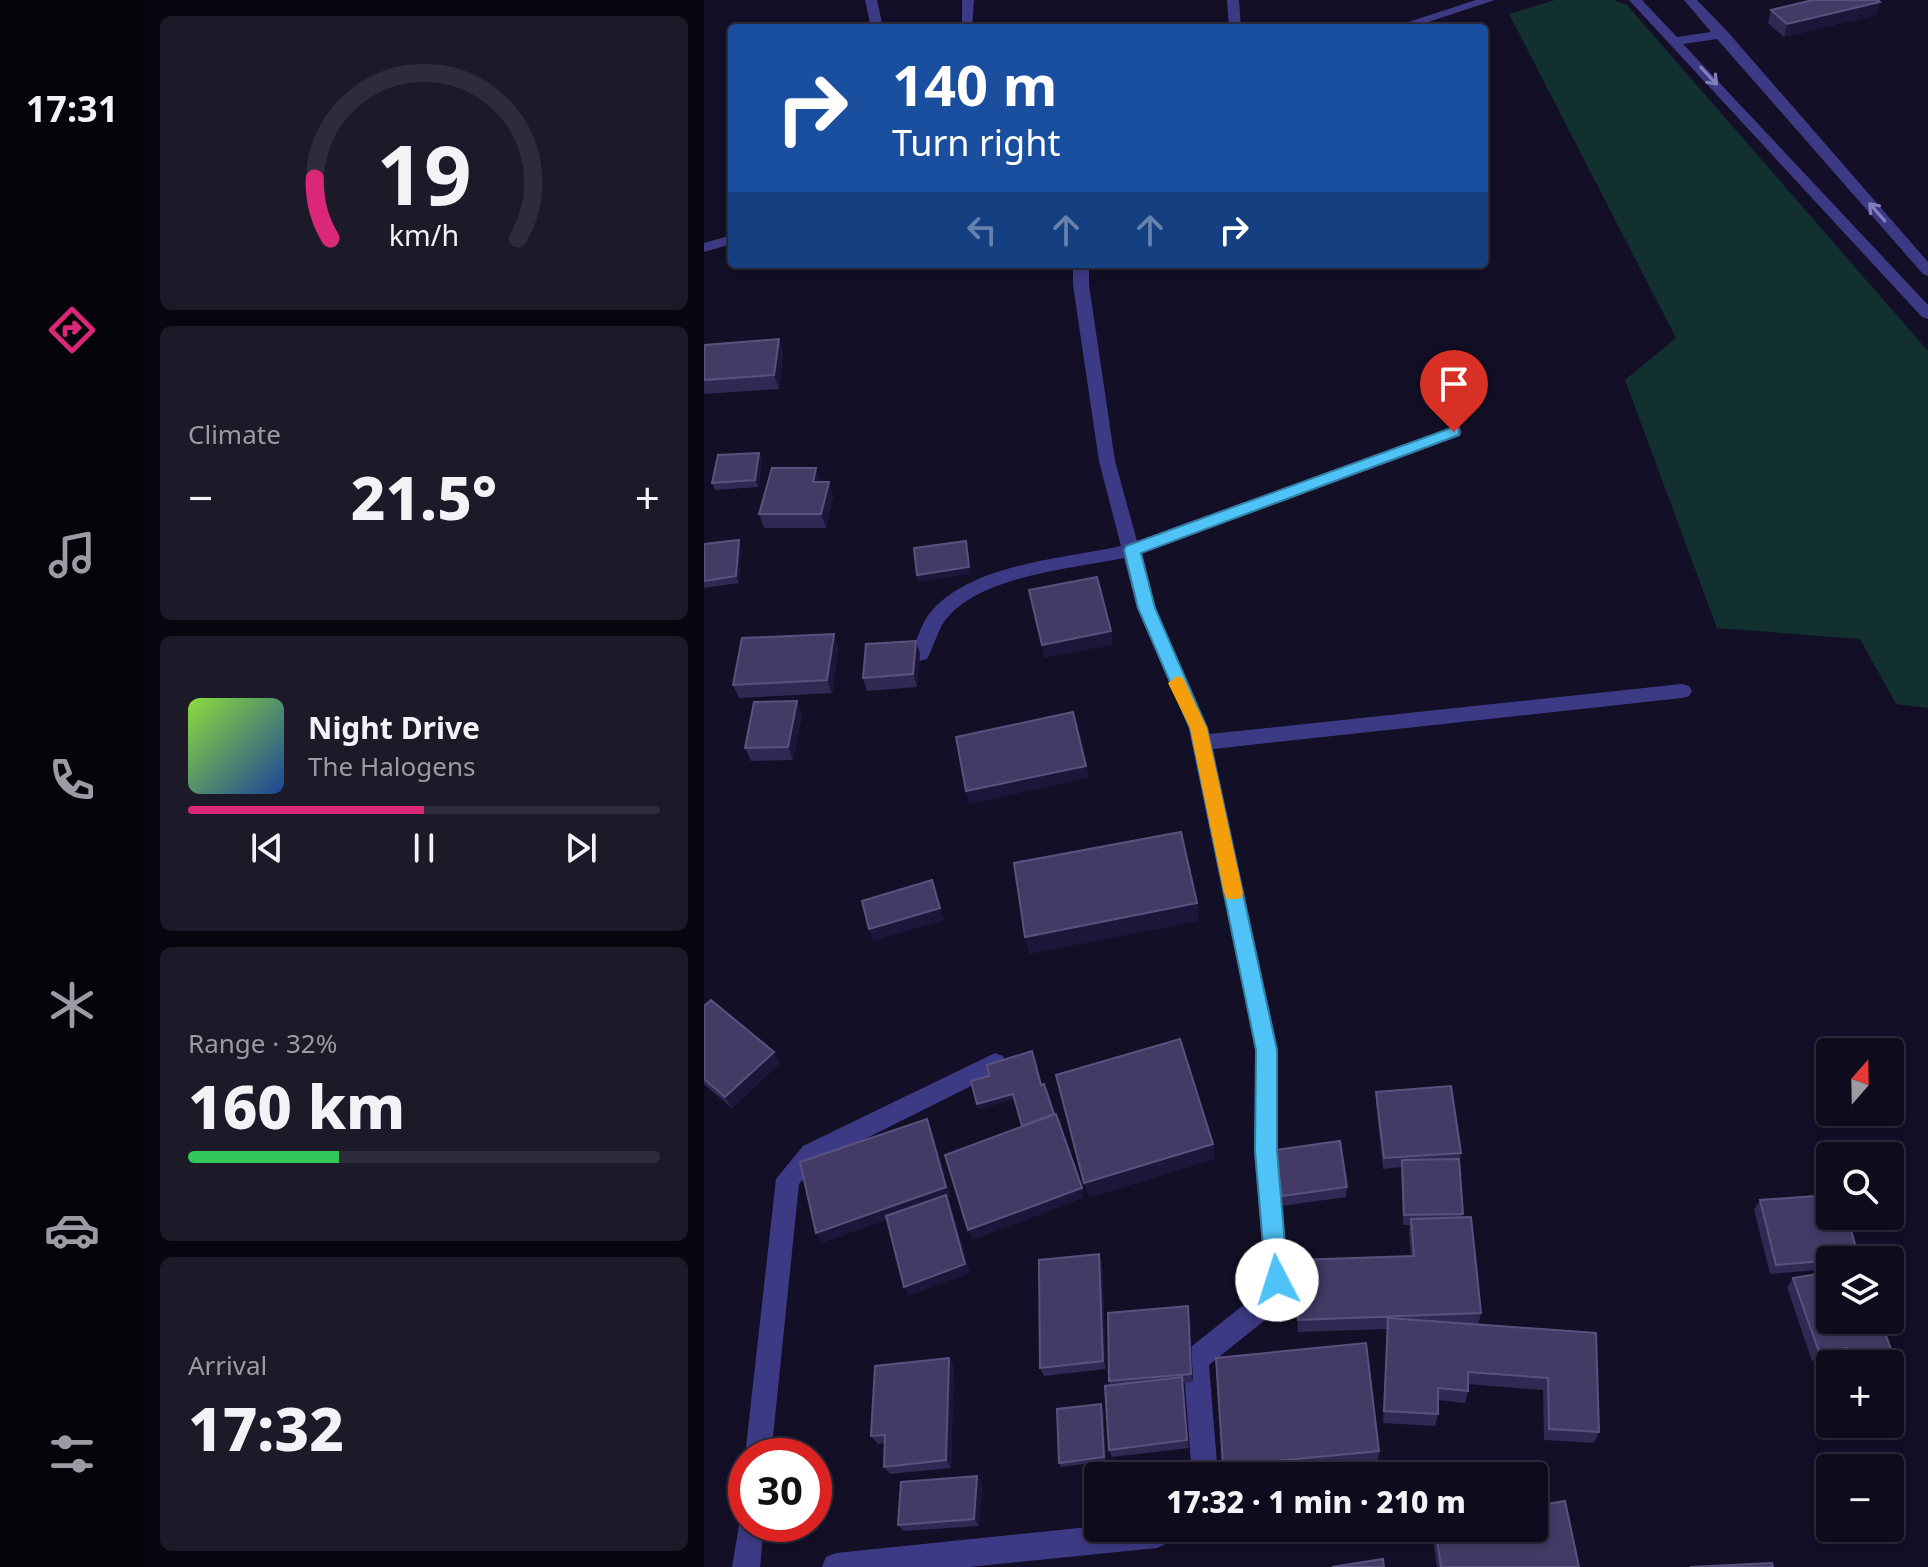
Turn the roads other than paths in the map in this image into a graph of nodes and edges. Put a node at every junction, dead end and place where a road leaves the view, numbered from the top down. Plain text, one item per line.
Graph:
1 (871, 0) edge
2 (968, 0) edge
3 (1233, 0) edge
4 (1489, 0) edge
5 (1635, 0) edge
6 (1690, 0) edge
7 (876, 24) edge
8 (968, 24) edge
9 (1235, 24) edge
10 (1409, 24) edge
11 (1722, 34) junction
12 (1676, 41) junction
13 (728, 240) edge
14 (704, 248) edge
15 (1081, 268) edge
16 (1926, 269) edge
17 (1888, 270) junction
18 (1928, 314) edge
19 (1454, 432) dead end
20 (1132, 550) junction
21 (920, 654) dead end
22 (1682, 691) dead end
23 (1202, 743) junction
24 (995, 1063) edge
25 (760, 1438) edge
26 (1204, 1462) edge
27 (749, 1542) edge
28 (1102, 1542) edge
29 (986, 1559) edge
30 (746, 1567) edge
31 (836, 1567) edge

1 - 7 street
2 - 8 street
3 - 9 street
4 - 10 street
5 - 12 street
6 - 11 street
11 - 12 street
16 -> 11 street
12 -> 17 street
13 - 14 street
15 - 20 street
16 - 17 street
17 - 18 street
19 - 20 street
20 - 21 street
20 - 23 street
22 - 23 street
23 - 26 street
24 - 25 street
27 - 30 street
28 - 29 street
29 - 31 street

